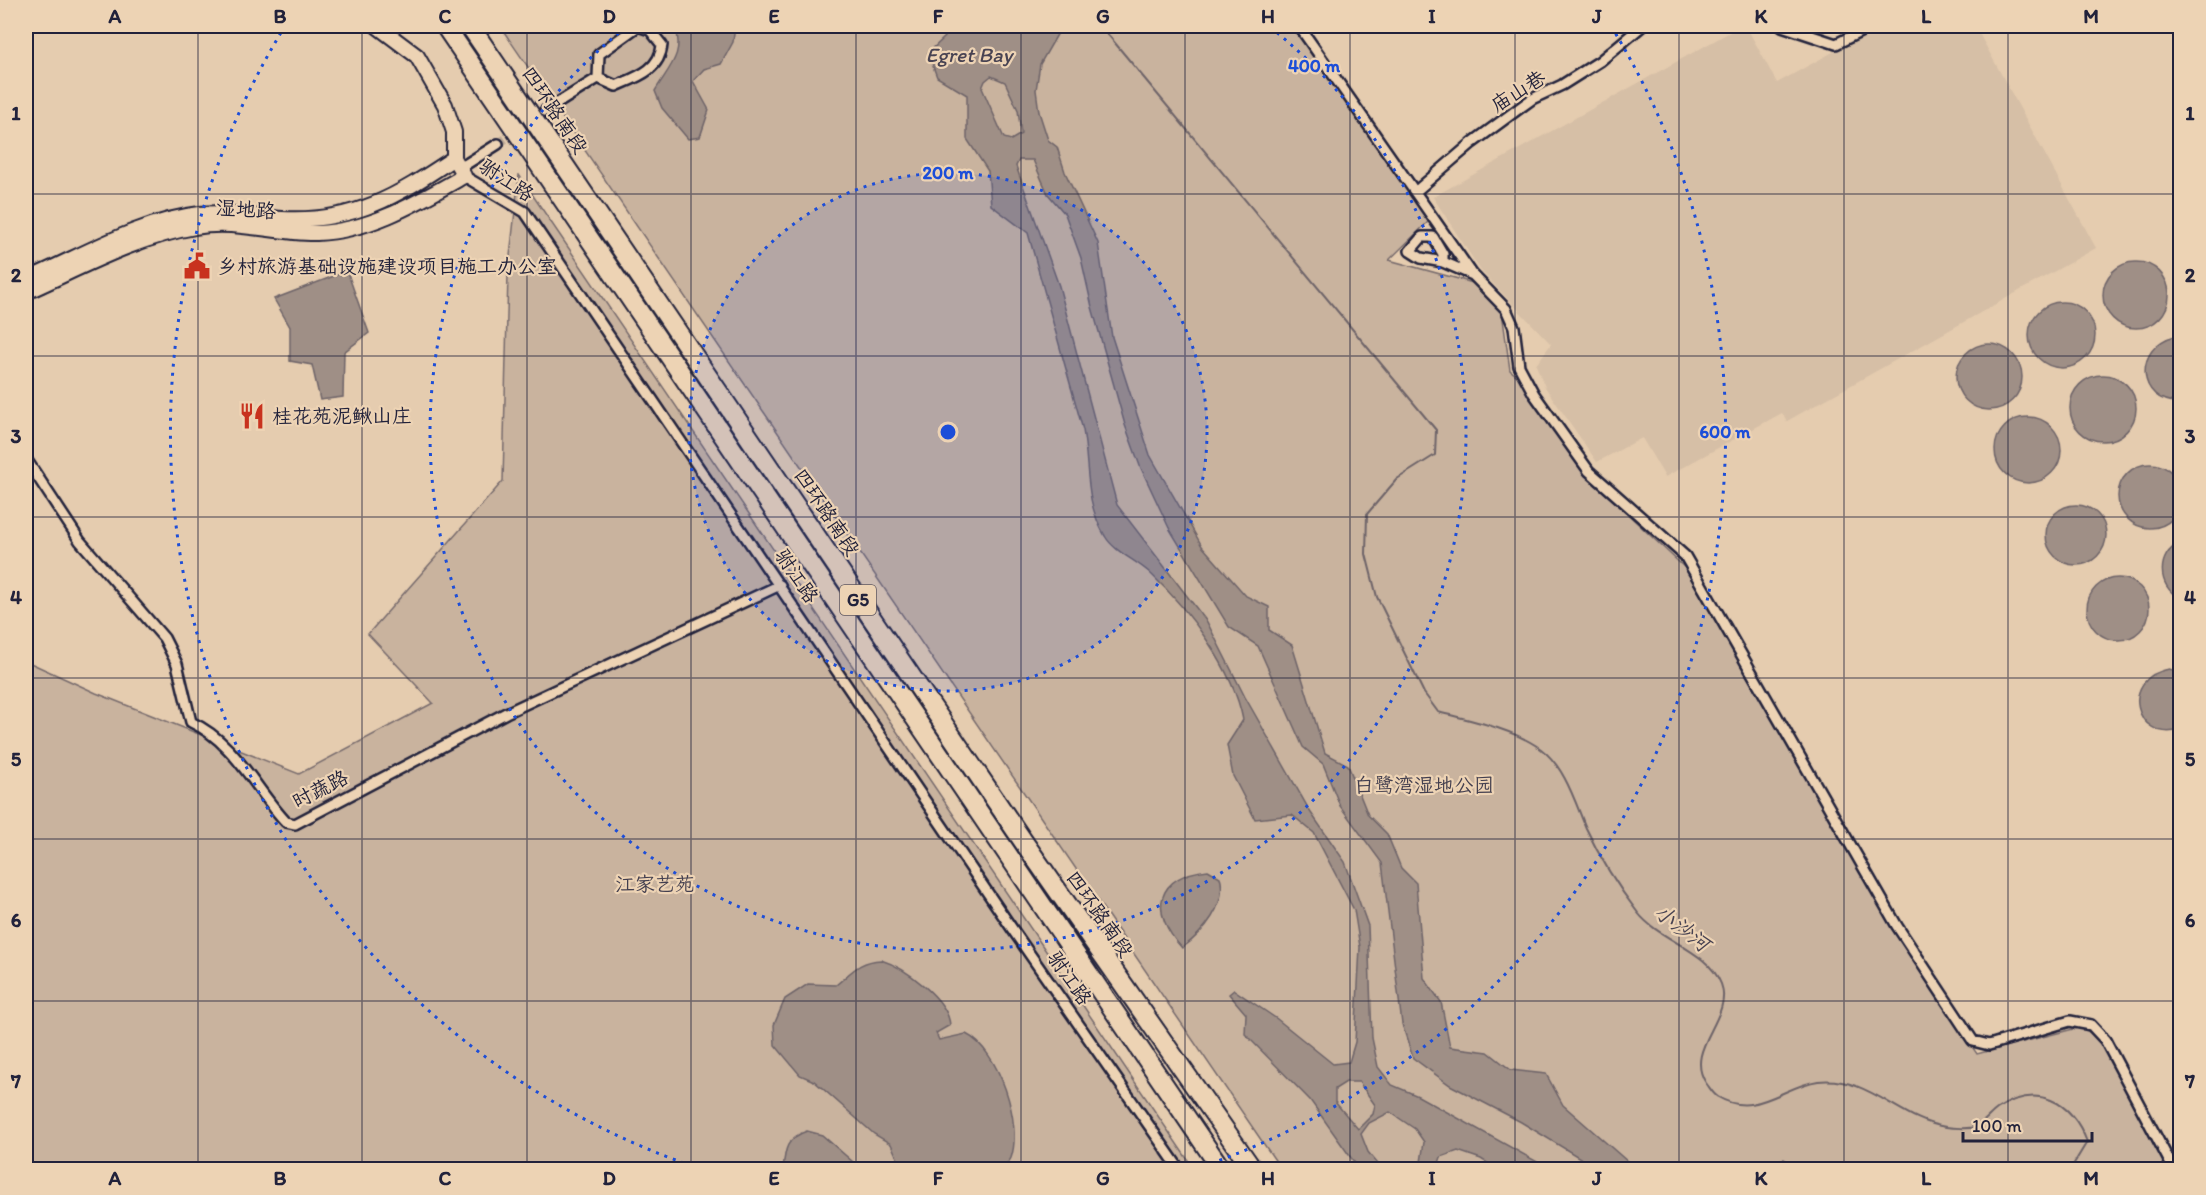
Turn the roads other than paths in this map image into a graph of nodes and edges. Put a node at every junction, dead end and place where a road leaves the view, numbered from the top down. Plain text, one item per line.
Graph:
1 (377, 26) edge
2 (445, 26) edge
3 (470, 26) edge
4 (1299, 26) edge
5 (1642, 26) edge
6 (1782, 26) edge
7 (1872, 26) edge
8 (598, 78) junction
9 (545, 111) tunnel mouth
10 (498, 144) tunnel mouth
11 (459, 167) junction
12 (1415, 192) junction
13 (1443, 262) dead end
14 (1473, 275) junction
15 (26, 280) edge
16 (26, 292) edge
17 (26, 459) edge
18 (780, 585) junction
19 (1180, 1170) edge
20 (1222, 1170) edge
21 (1253, 1170) edge
22 (2174, 1170) edge

1 - 11 street, 驸江路
2 - 20 highway, G5
3 - 21 highway, 四环路南段 / G5
4 - 12 street
5 - 12 street, 庙山巷
6 - 7 street
8 - 8 street
8 - 9 street
10 - 11 street
11 - 15 street, 湿地路
11 - 16 street, 湿地路
11 - 18 street, 驸江路
12 - 14 street
13 - 14 street
14 - 22 street
17 - 18 street, 时蔬路
18 - 19 street, 驸江路

